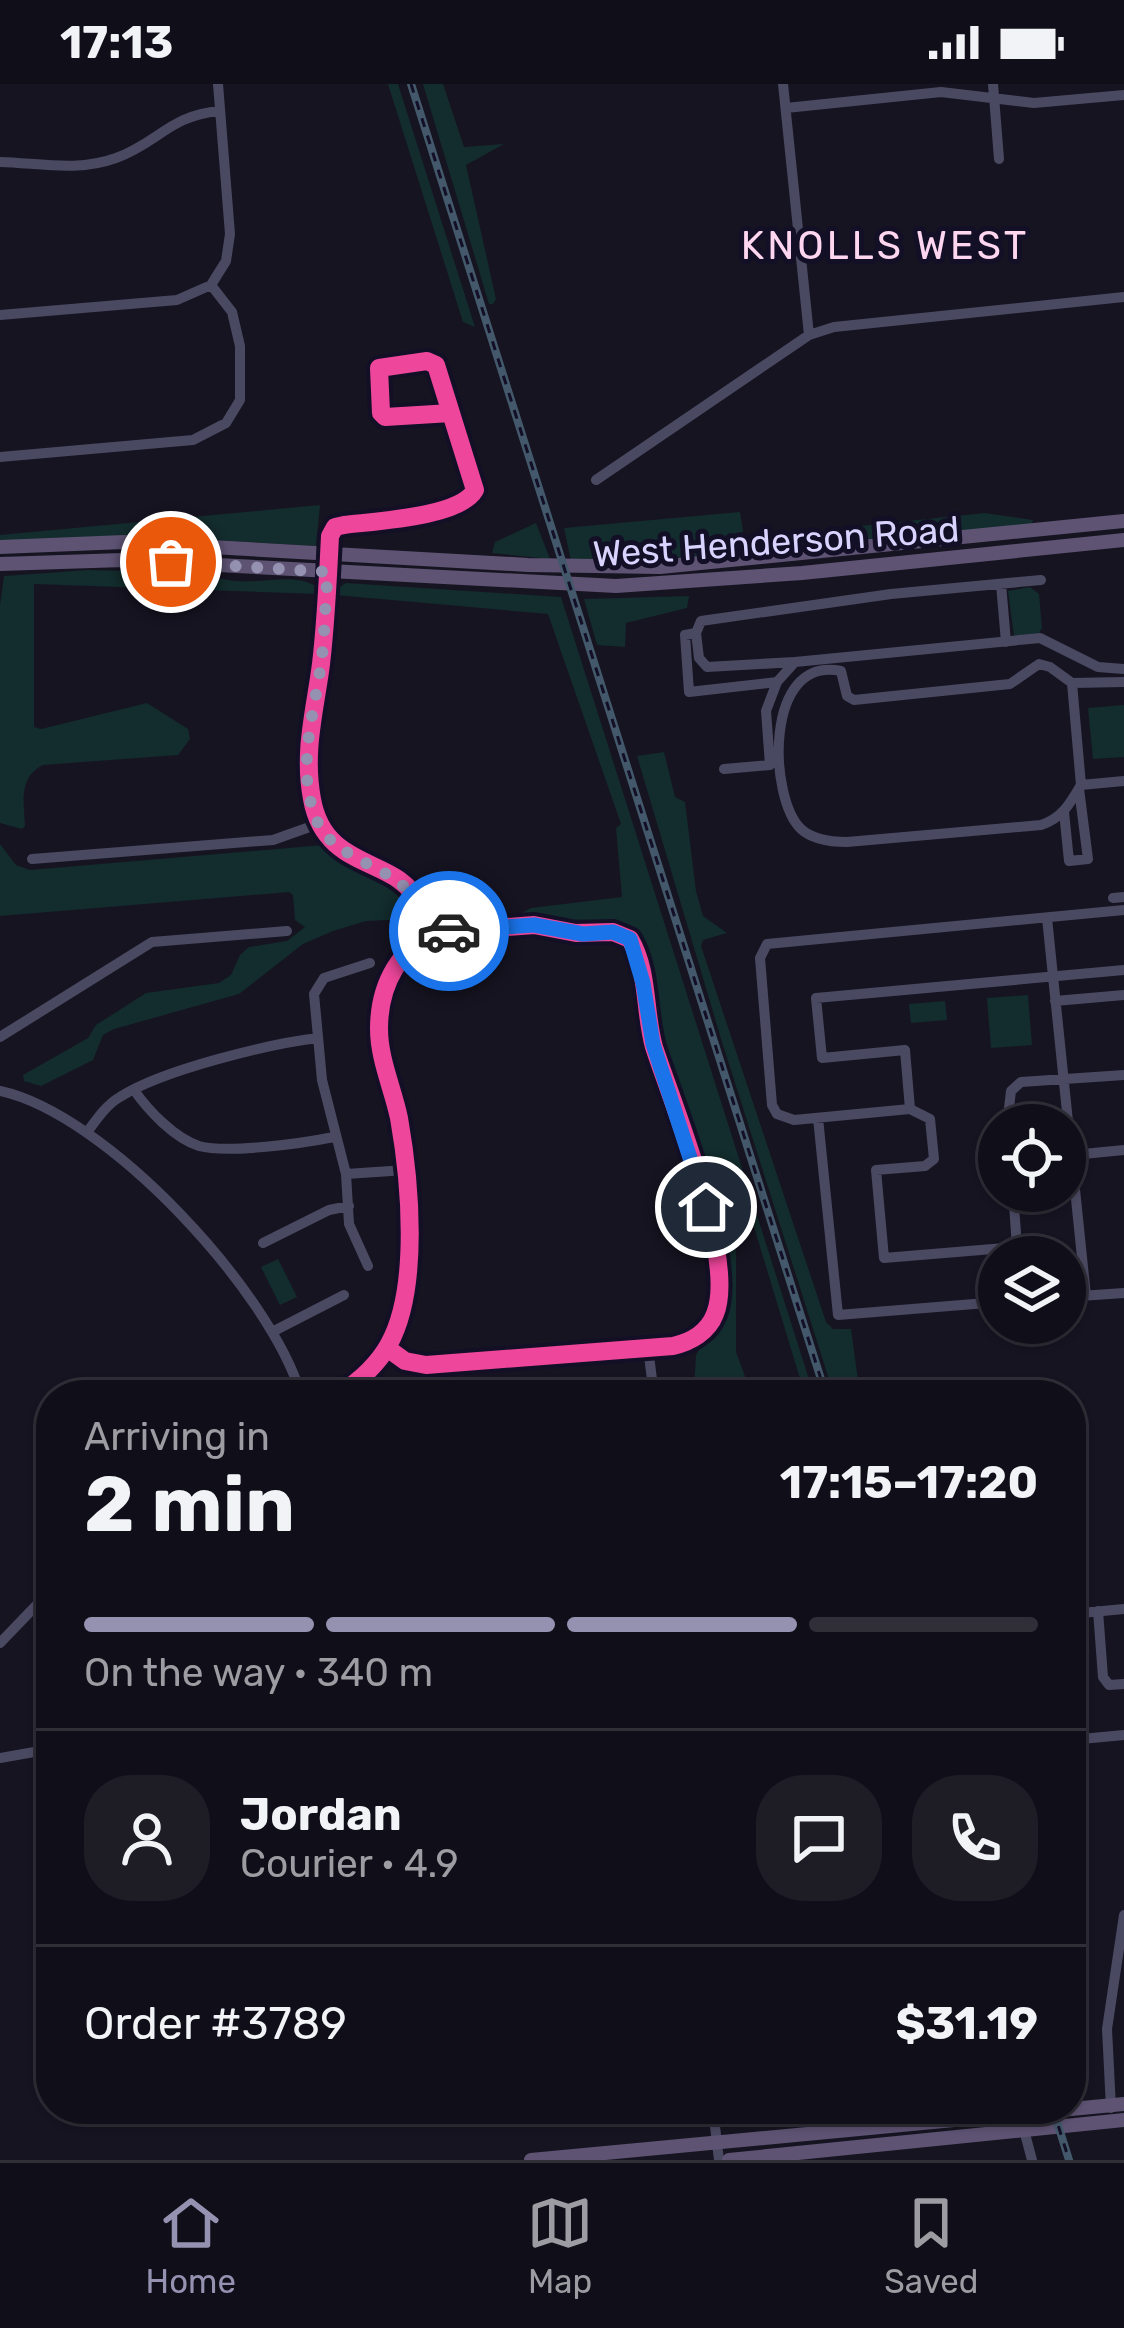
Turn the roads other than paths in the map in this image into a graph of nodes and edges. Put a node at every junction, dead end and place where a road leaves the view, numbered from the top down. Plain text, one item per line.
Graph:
1 (218, 84) edge
2 (783, 84) edge
3 (993, 84) edge
4 (1124, 94) edge
5 (994, 98) junction
6 (786, 108) junction
7 (220, 111) junction
8 (999, 159) dead end
9 (0, 162) edge
10 (211, 285) junction
11 (1124, 297) edge
12 (0, 315) edge
13 (809, 335) junction
14 (451, 413) junction
15 (0, 457) edge
16 (596, 480) dead end
17 (1124, 521) edge
18 (1124, 540) edge
19 (0, 547) edge
20 (329, 553) junction
21 (0, 565) edge
22 (328, 572) junction
23 (1041, 580) dead end
24 (1001, 584) junction
25 (696, 633) junction
26 (1006, 642) junction
27 (795, 662) junction
28 (1124, 669) edge
29 (777, 682) junction
30 (1072, 682) junction
31 (1124, 682) edge
32 (724, 770) dead end
33 (1124, 781) edge
34 (1080, 787) junction
35 (1064, 812) junction
36 (318, 824) junction
37 (32, 859) dead end
38 (1124, 910) edge
39 (1047, 918) junction
40 (420, 927) junction
41 (287, 931) dead end
42 (370, 963) dead end
43 (1124, 970) edge
44 (1053, 977) junction
45 (1124, 995) edge
46 (1055, 1001) junction
47 (0, 1037) edge
48 (318, 1038) junction
49 (1124, 1075) edge
50 (1062, 1079) junction
51 (134, 1090) junction
52 (0, 1091) edge
53 (1009, 1104) edge
54 (1064, 1104) edge
55 (910, 1109) junction
56 (818, 1118) junction
57 (88, 1131) junction
58 (334, 1136) junction
59 (1124, 1150) edge
60 (1086, 1154) edge
61 (406, 1170) junction
62 (346, 1174) junction
63 (349, 1206) junction
64 (1014, 1212) edge
65 (263, 1243) dead end
66 (368, 1266) dead end
67 (1124, 1293) edge
68 (344, 1295) dead end
69 (1086, 1296) edge
70 (978, 1304) edge
71 (272, 1332) junction
72 (387, 1348) junction
73 (648, 1348) junction
74 (294, 1380) edge
75 (358, 1380) edge
76 (652, 1380) edge
77 (36, 1606) edge
78 (1124, 1609) edge
79 (1098, 1611) junction
80 (1086, 1612) edge
81 (0, 1643) edge
82 (1124, 1684) edge
83 (1124, 1735) edge
84 (1086, 1739) edge
85 (36, 1752) edge
86 (0, 1758) edge
87 (1124, 1915) edge
88 (1118, 2113) edge
89 (1086, 2116) edge
90 (715, 2124) edge
91 (918, 2124) joint
92 (1012, 2124) edge
93 (1023, 2124) edge
94 (717, 2143) junction
95 (851, 2147) junction
96 (531, 2160) edge
97 (719, 2160) edge
98 (729, 2160) edge
99 (1032, 2160) edge

1 - 7 street
2 - 6 street
3 - 5 street
4 - 5 street
5 - 6 street
5 - 8 street
6 - 13 street
7 - 9 street
7 - 10 street
10 - 12 street
10 - 15 street
11 - 13 street
13 - 16 street
14 - 14 street
14 - 20 street
17 - 20 main road, West Henderson Road
18 - 22 main road, West Henderson Road
19 - 20 main road, West Henderson Road
20 - 22 street
21 - 22 main road, West Henderson Road
22 - 36 street
23 - 24 street
24 - 25 street
24 - 26 street
25 - 27 street
25 - 29 street
26 - 27 street
26 - 28 street
27 - 29 street
29 - 32 street
30 - 31 street
30 - 34 street
30 - 35 street
33 - 34 street
34 - 35 street
34 - 35 street
36 - 37 street
36 - 40 street
38 - 39 street
39 - 44 street
39 - 56 street
40 - 61 street
40 - 73 street
41 - 47 street
42 - 48 street
43 - 44 street
44 - 46 street
44 - 55 street
45 - 46 street
46 - 50 street
48 - 51 street
48 - 58 street
49 - 50 street
50 - 53 street
50 - 54 street
51 - 57 street
51 - 58 street
52 - 57 street
55 - 56 street
55 - 64 street
56 - 70 street
57 - 71 street
58 - 62 street
59 - 60 street
61 - 62 street
61 - 72 street
62 - 63 street
63 - 65 street
63 - 66 street
67 - 69 street
68 - 71 street
71 - 74 street
72 - 73 street
72 - 75 street
73 - 76 street
77 - 81 street
78 - 79 street
79 - 80 street
79 - 82 street
83 - 84 street
85 - 86 street
87 - 88 street
88 - 89 main road
90 - 94 street
91 - 94 main road
91 - 95 main road
92 - 95 main road
93 - 99 street
94 - 96 main road
94 - 97 street
95 - 98 main road

